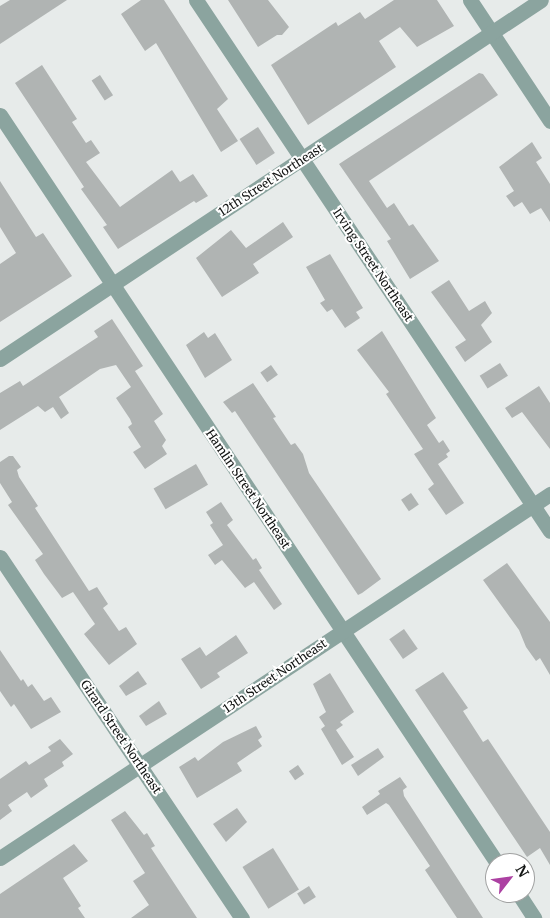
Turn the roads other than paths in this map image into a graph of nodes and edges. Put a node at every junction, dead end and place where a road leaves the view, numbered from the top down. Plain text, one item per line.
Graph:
1 (196, 0) edge
2 (470, 0) edge
3 (541, 0) edge
4 (491, 33) junction
5 (0, 115) edge
6 (550, 121) edge
7 (302, 159) junction
8 (112, 285) junction
9 (0, 360) edge
10 (550, 494) edge
11 (533, 505) junction
12 (550, 531) edge
13 (0, 557) edge
14 (343, 632) junction
15 (140, 765) junction
16 (491, 853) edge
17 (0, 858) edge
18 (524, 903) edge
19 (242, 918) edge
20 (534, 918) edge

1 - 7 street, Irving Street Northeast
2 - 4 street
3 - 4 street, 12th Street Northeast
4 - 6 street
4 - 7 street, 12th Street Northeast
5 - 8 street, Hamlin Street Northeast
7 - 8 street, 12th Street Northeast
7 - 11 street, Irving Street Northeast
8 - 9 street, 12th Street Northeast
8 - 14 street, Hamlin Street Northeast
10 - 11 street, 13th Street Northeast
11 - 12 street, Irving Street Northeast
11 - 14 street, 13th Street Northeast
13 - 15 street, Girard Street Northeast
14 - 15 street, 13th Street Northeast
14 - 16 street, Hamlin Street Northeast
15 - 17 street, 13th Street Northeast
15 - 19 street, Girard Street Northeast
18 - 20 street

